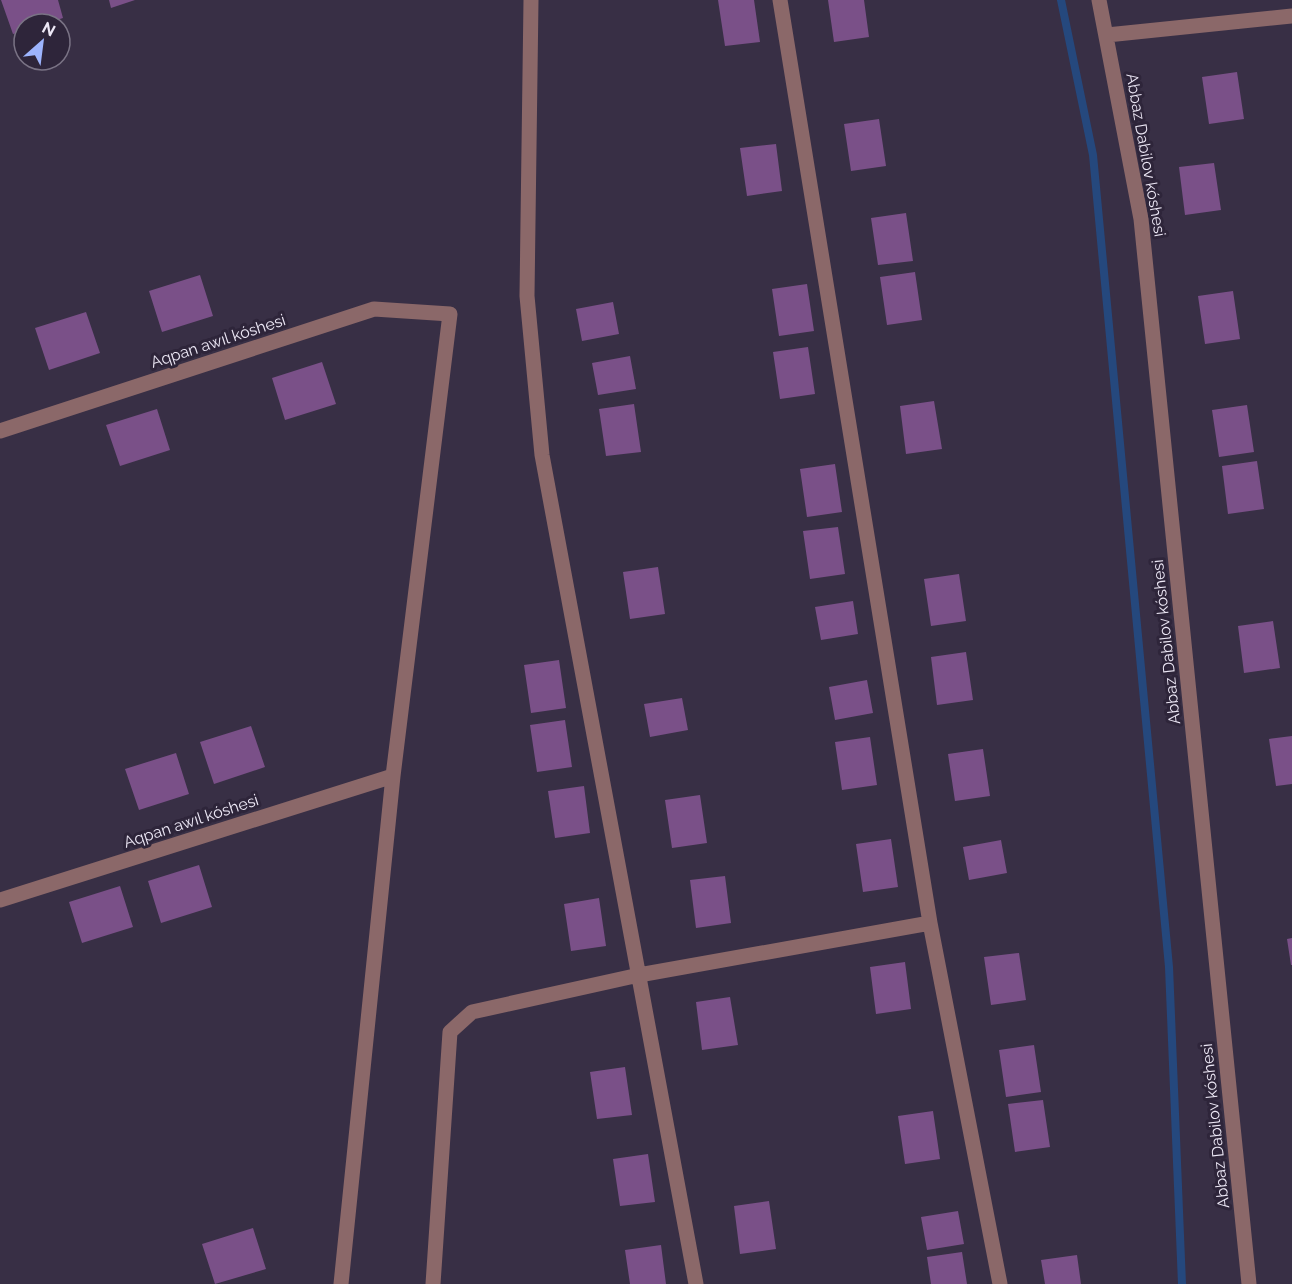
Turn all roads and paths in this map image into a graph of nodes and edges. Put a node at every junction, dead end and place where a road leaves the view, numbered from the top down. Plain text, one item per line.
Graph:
1 (531, 0) edge
2 (780, 0) edge
3 (1099, 0) edge
4 (1292, 16) edge
5 (1107, 35) junction
6 (0, 431) edge
7 (393, 776) junction
8 (0, 900) edge
9 (930, 923) junction
10 (639, 975) junction
11 (340, 1284) edge
12 (433, 1284) edge
13 (696, 1284) edge
14 (1000, 1284) edge
15 (1249, 1284) edge

1 - 10 street
2 - 9 street
3 - 5 street, Abbaz Dabilov kóshesi
4 - 5 street
5 - 15 street, Abbaz Dabilov kóshesi
6 - 7 street, Aqpan awıl kóshesi
7 - 8 street, Aqpan awıl kóshesi
7 - 11 street
9 - 10 street
9 - 14 street
10 - 12 street
10 - 13 street

